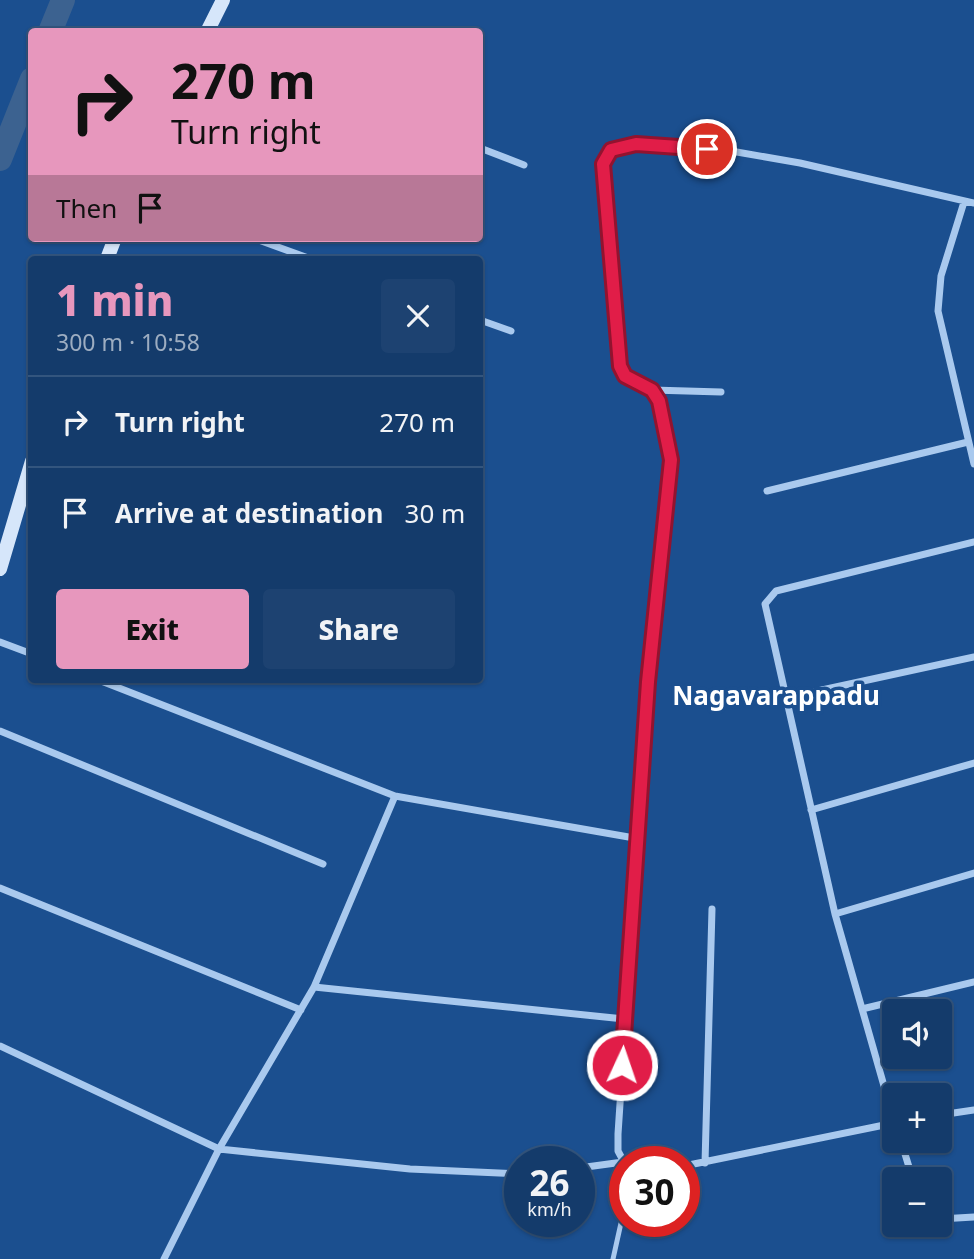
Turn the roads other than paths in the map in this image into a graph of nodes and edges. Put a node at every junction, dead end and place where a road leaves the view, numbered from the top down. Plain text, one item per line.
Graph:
1 (223, 0) edge
2 (209, 28) edge
3 (483, 149) edge
4 (524, 165) dead end
5 (964, 202) junction
6 (974, 204) edge
7 (264, 242) edge
8 (303, 256) edge
9 (483, 321) edge
10 (511, 331) dead end
11 (652, 390) junction
12 (722, 392) dead end
13 (968, 442) junction
14 (974, 464) edge
15 (28, 474) edge
16 (766, 491) dead end
17 (974, 542) edge
18 (0, 569) edge
19 (0, 642) edge
20 (28, 652) edge
21 (974, 657) edge
22 (106, 683) edge
23 (785, 698) junction
24 (0, 731) edge
25 (974, 763) edge
26 (395, 796) junction
27 (811, 810) junction
28 (640, 839) junction
29 (323, 864) dead end
30 (974, 873) edge
31 (0, 888) edge
32 (712, 909) dead end
33 (835, 915) junction
34 (974, 982) edge
35 (314, 987) junction
36 (862, 1009) junction
37 (302, 1010) junction
38 (624, 1019) junction
39 (0, 1046) edge
40 (883, 1083) edge
41 (974, 1110) edge
42 (952, 1113) edge
43 (882, 1125) edge
44 (620, 1146) edge
45 (219, 1149) junction
46 (705, 1163) junction
47 (700, 1164) edge
48 (504, 1173) edge
49 (974, 1217) edge
50 (952, 1218) edge
51 (618, 1237) edge
52 (164, 1259) edge
53 (613, 1259) edge

1 - 2 main road
3 - 4 street
5 - 6 street
5 - 11 street
5 - 13 street
7 - 8 street
9 - 10 street
11 - 12 street
11 - 28 street
13 - 14 street
13 - 16 street
15 - 18 main road
17 - 23 street
19 - 20 street
21 - 23 street
22 - 26 street
23 - 27 street
24 - 29 street
25 - 27 street
26 - 28 street
26 - 35 street
27 - 33 street
28 - 38 street
30 - 33 street
31 - 37 street
32 - 46 street
33 - 36 street
34 - 36 street
35 - 37 street
35 - 38 street
36 - 40 street
37 - 45 street
38 - 44 street
39 - 45 street
41 - 42 street
43 - 46 street
45 - 48 street
45 - 52 street
46 - 47 street
49 - 50 street
51 - 53 lane

